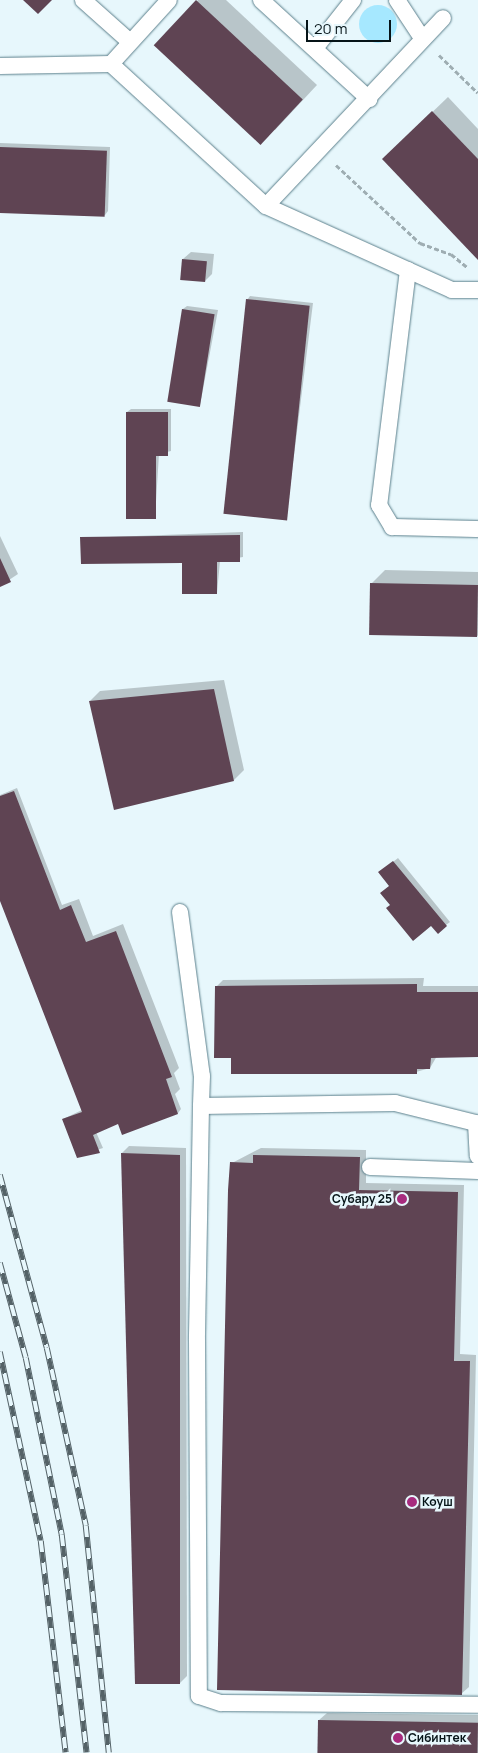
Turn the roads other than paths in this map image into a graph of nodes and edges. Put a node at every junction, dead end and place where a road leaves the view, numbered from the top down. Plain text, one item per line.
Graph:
1 (83, 0) edge
2 (169, 0) edge
3 (261, 0) edge
4 (353, 0) edge
5 (397, 0) edge
6 (443, 18) dead end
7 (422, 38) junction
8 (129, 41) junction
9 (316, 48) junction
10 (111, 64) junction
11 (0, 66) edge
12 (369, 99) junction
13 (266, 206) junction
14 (408, 270) junction
15 (478, 290) edge
16 (478, 529) edge
17 (180, 912) dead end
18 (201, 1106) junction
19 (478, 1156) edge
20 (370, 1167) dead end
21 (478, 1171) edge
22 (478, 1706) edge

1 - 8 lane
2 - 8 lane
3 - 9 lane
4 - 9 lane
5 - 7 lane
6 - 7 lane
7 - 12 lane
8 - 10 lane
9 - 12 lane
10 - 11 lane
10 - 13 lane
12 - 13 lane
13 - 14 lane
14 - 15 lane
14 - 16 lane
17 - 18 lane
18 - 19 lane
18 - 22 lane
20 - 21 lane

